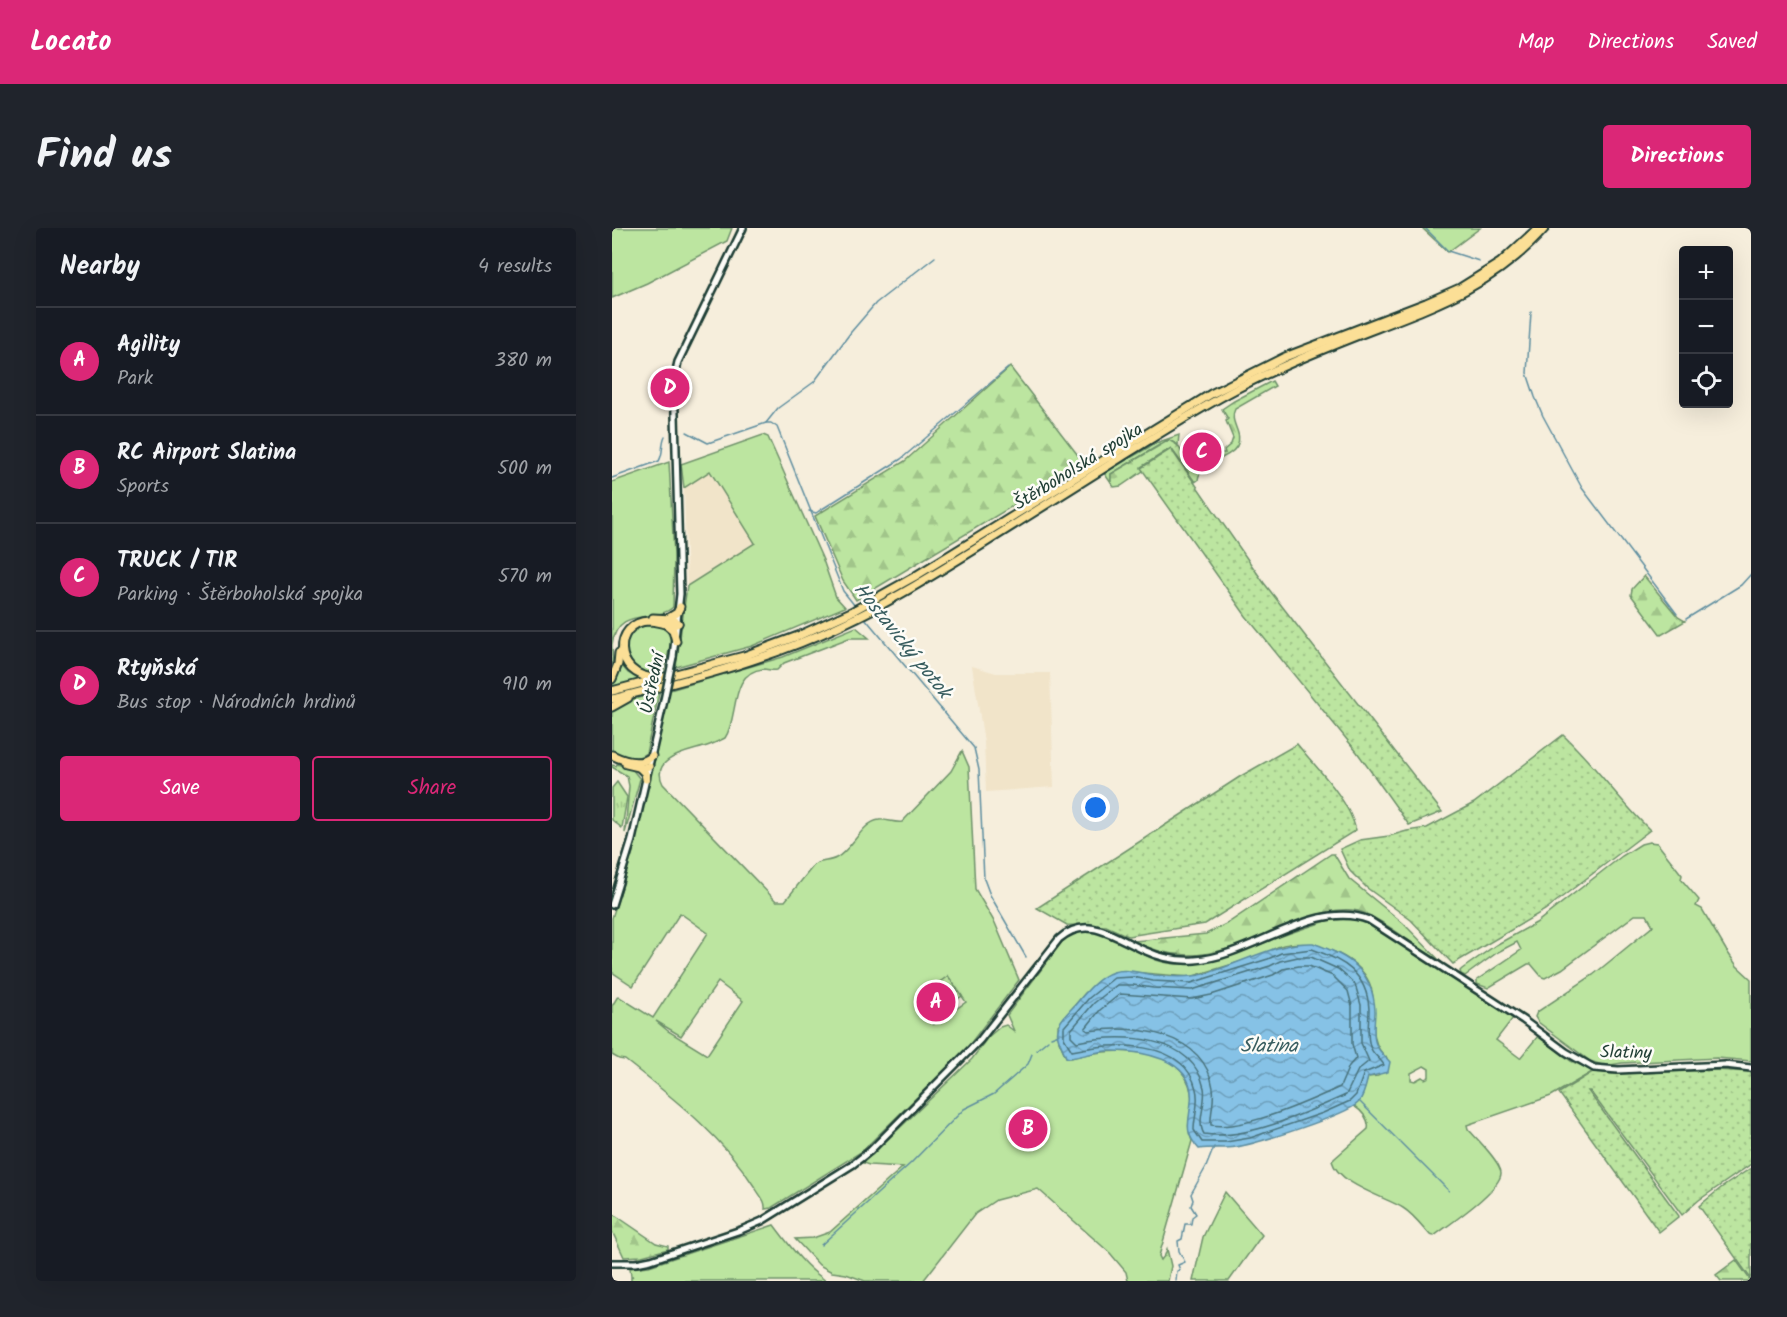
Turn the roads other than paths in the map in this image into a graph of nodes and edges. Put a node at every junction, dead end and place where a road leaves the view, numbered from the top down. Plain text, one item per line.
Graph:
1 (743, 228) edge
2 (1538, 228) edge
3 (1545, 228) edge
4 (680, 607) junction
5 (865, 609) junction
6 (854, 615) junction
7 (667, 622) junction
8 (678, 623) junction
9 (675, 641) junction
10 (676, 675) junction
11 (612, 679) edge
12 (612, 691) edge
13 (642, 692) junction
14 (612, 699) edge
15 (612, 707) edge
16 (652, 756) junction
17 (612, 757) edge
18 (641, 765) junction
19 (649, 766) junction
20 (646, 779) junction
21 (612, 905) edge
22 (1751, 1068) edge
23 (612, 1263) edge

1 - 4 street, Ústřední
2 - 5 highway, Štěrboholská spojka
3 - 5 highway, Štěrboholská spojka
4 - 7 highway
4 - 8 street, Ústřední
5 - 6 highway, Štěrboholská spojka
6 - 10 highway, Štěrboholská spojka
6 - 13 highway, Štěrboholská spojka
7 - 8 highway
7 - 9 highway
7 - 10 highway
7 - 11 highway
8 - 9 street, Ústřední
9 - 16 street, Ústřední, bridge
10 - 12 highway, Štěrboholská spojka
13 - 14 highway, Štěrboholská spojka
13 - 15 highway
16 - 18 highway
16 - 19 street, Ústřední
17 - 18 highway
18 - 19 highway
18 - 20 highway
19 - 20 street, Ústřední
20 - 21 street, Ústřední
22 - 23 street, Slatiny

